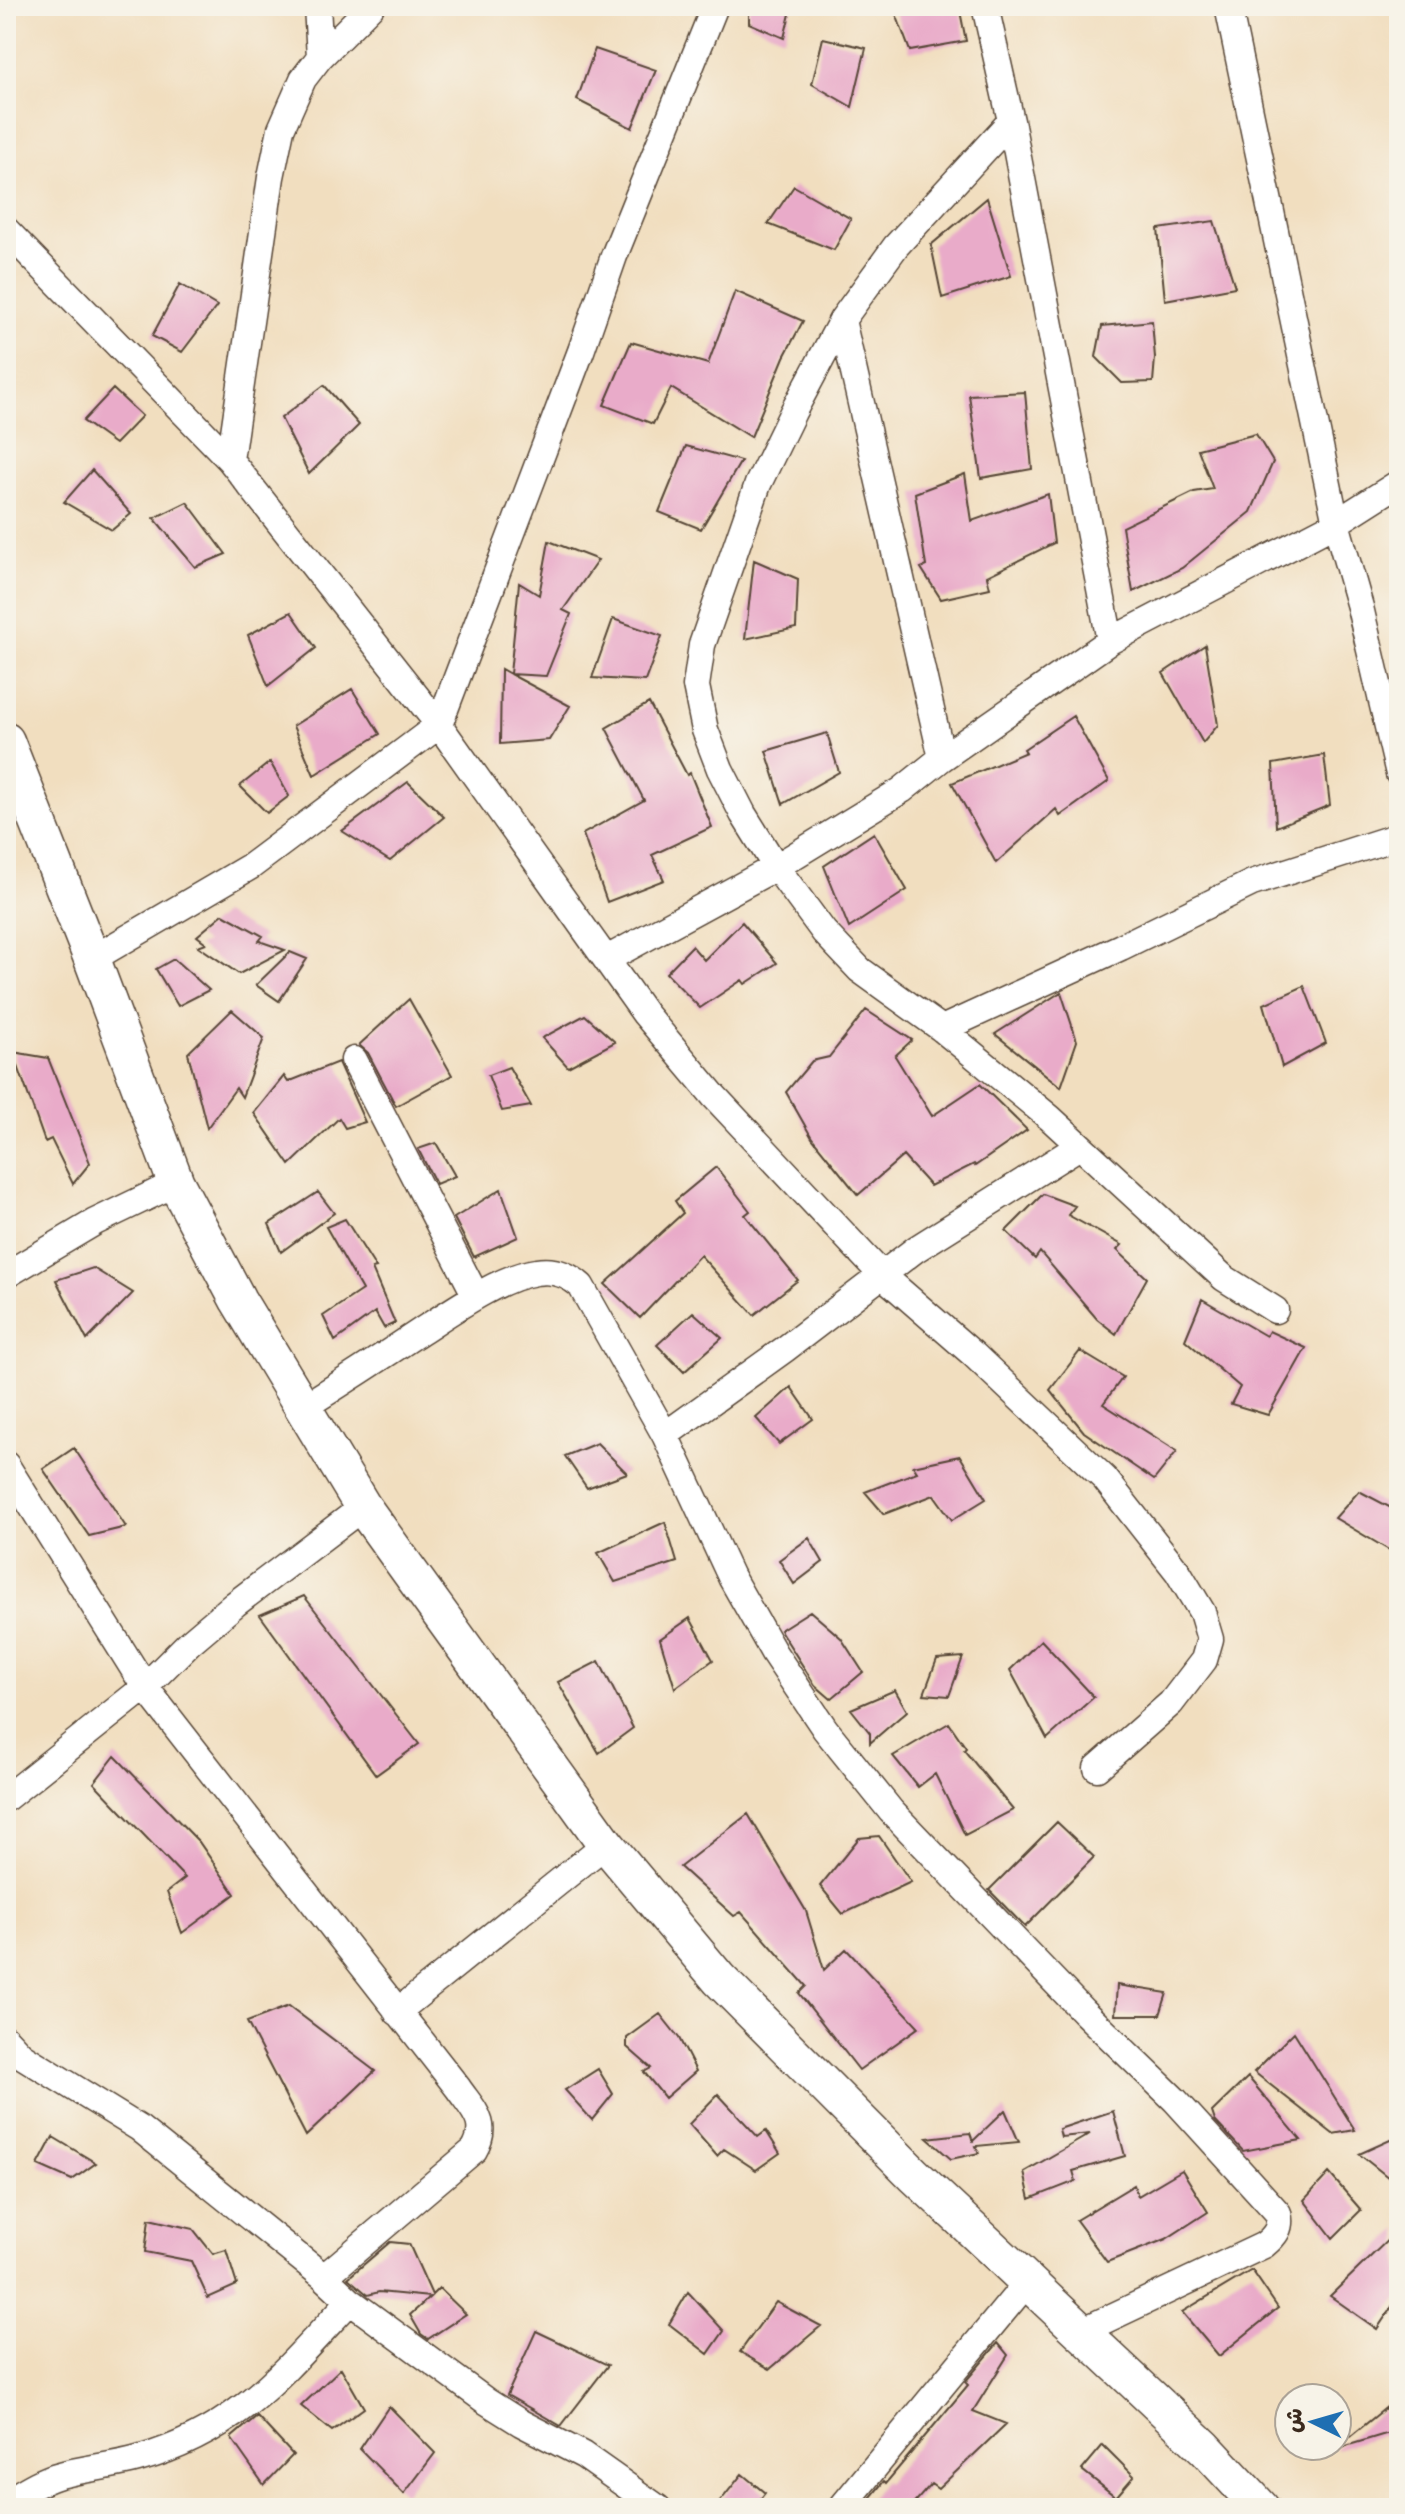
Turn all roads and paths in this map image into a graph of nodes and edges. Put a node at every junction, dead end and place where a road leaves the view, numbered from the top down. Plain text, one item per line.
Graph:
1 (317, 6) edge
2 (371, 6) edge
3 (715, 6) edge
4 (985, 6) edge
5 (1228, 6) edge
6 (320, 57) junction
7 (1011, 121) junction
8 (6, 230) edge
9 (842, 320) junction
10 (230, 460) junction
11 (1399, 483) edge
12 (1336, 523) junction
13 (1110, 641) junction
14 (439, 725) junction
15 (6, 741) edge
16 (942, 758) junction
17 (1399, 774) edge
18 (1399, 836) edge
19 (776, 867) junction
20 (92, 959) junction
21 (607, 959) junction
22 (942, 1029) junction
23 (354, 1060) dead end
24 (1078, 1147) junction
25 (176, 1183) junction
26 (6, 1275) edge
27 (882, 1275) junction
28 (476, 1296) junction
29 (1275, 1310) dead end
30 (302, 1408) junction
31 (665, 1435) junction
32 (6, 1465) edge
33 (363, 1507) junction
34 (145, 1687) junction
35 (1097, 1768) dead end
36 (6, 1798) edge
37 (606, 1844) junction
38 (397, 2012) junction
39 (6, 2039) edge
40 (324, 2277) junction
41 (1029, 2280) junction
42 (350, 2301) junction
43 (1082, 2331) junction
44 (6, 2502) edge
45 (658, 2508) edge
46 (841, 2508) edge
47 (1261, 2508) edge

1 - 6 street
2 - 6 street
3 - 14 street
4 - 7 street
5 - 12 street
6 - 10 street
7 - 9 street
7 - 13 street
8 - 10 street
9 - 16 street
9 - 19 street
10 - 14 street
11 - 12 street
12 - 13 street
12 - 17 street
13 - 16 street
14 - 20 street
14 - 21 street
15 - 20 main road
16 - 19 street
18 - 22 street
19 - 21 street
19 - 22 street
20 - 25 main road
21 - 27 street
22 - 24 street
23 - 28 street
24 - 27 street
24 - 29 street
25 - 26 street
25 - 30 main road
27 - 31 street
27 - 35 street
28 - 30 street
28 - 31 street
30 - 33 main road
31 - 43 street
32 - 34 street
33 - 34 street
33 - 37 main road
34 - 36 street
34 - 38 street
37 - 38 street
37 - 41 main road
38 - 40 street
39 - 40 street
40 - 42 street
41 - 43 main road
41 - 46 street
42 - 44 street
42 - 45 street
43 - 47 main road

